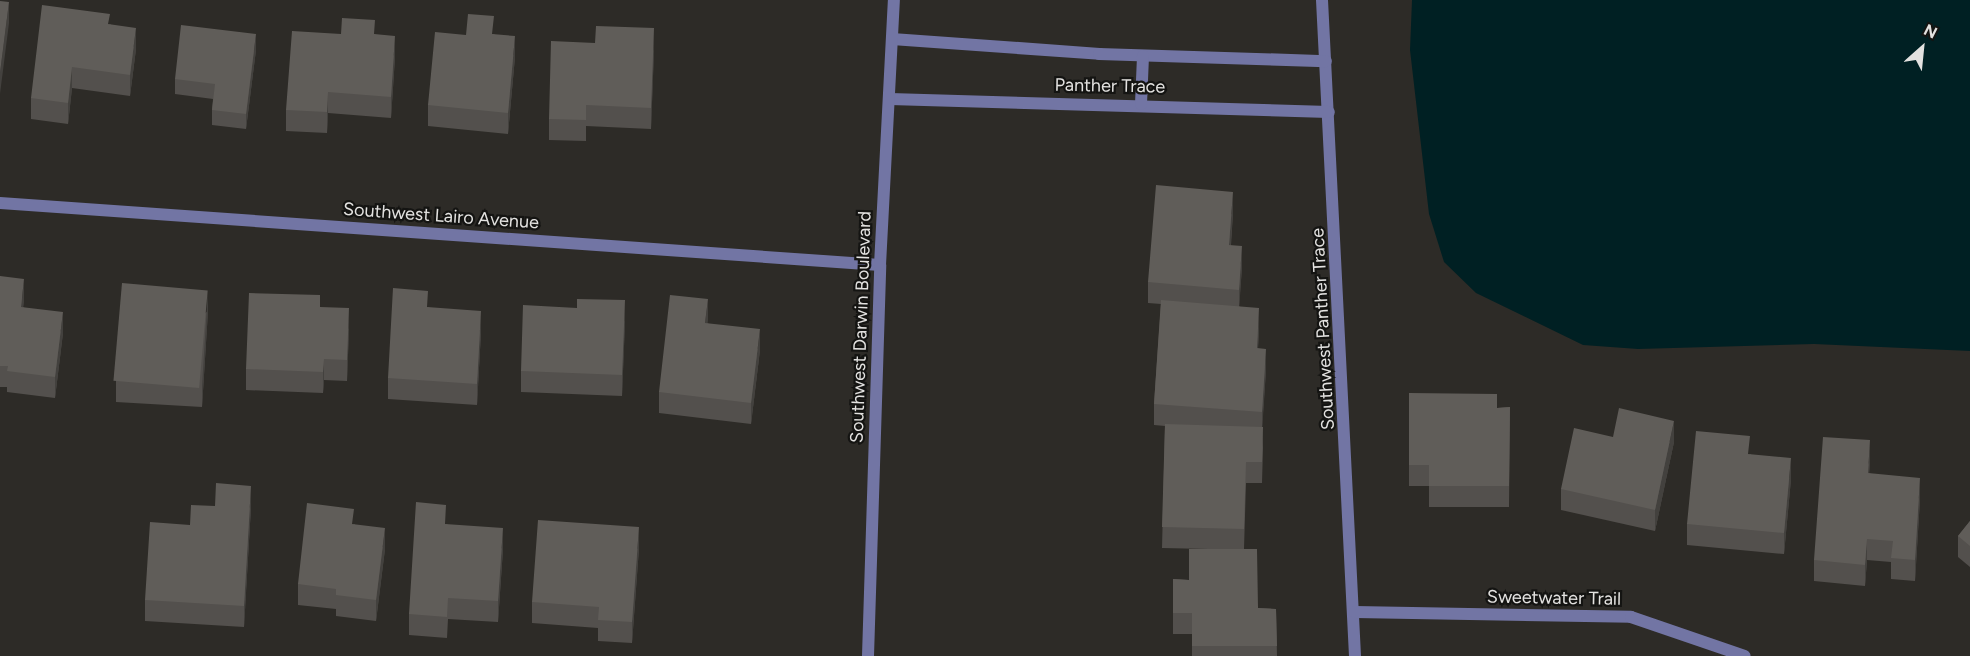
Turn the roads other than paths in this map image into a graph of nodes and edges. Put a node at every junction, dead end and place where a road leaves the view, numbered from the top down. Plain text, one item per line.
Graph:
1 (894, 0) edge
2 (1322, 0) edge
3 (892, 39) junction
4 (1143, 56) junction
5 (1326, 61) junction
6 (890, 99) junction
7 (1141, 104) junction
8 (1329, 112) junction
9 (0, 203) edge
10 (880, 265) junction
11 (1355, 612) junction
12 (868, 656) edge
13 (1355, 656) edge
14 (1745, 656) edge

1 - 3 street, Southwest Darwin Boulevard
2 - 5 street, Southwest Panther Trace
3 - 4 street, Panther Trace
3 - 6 street, Southwest Darwin Boulevard
4 - 5 street, Panther Trace
4 - 7 street
5 - 8 street, Southwest Panther Trace
6 - 7 street, Panther Trace
6 - 10 street, Southwest Darwin Boulevard
7 - 8 street, Panther Trace
8 - 11 street, Southwest Panther Trace
9 - 10 street, Southwest Lairo Avenue
10 - 12 street, Southwest Darwin Boulevard
11 - 13 street, Southwest Panther Trace
11 - 14 street, Sweetwater Trail

